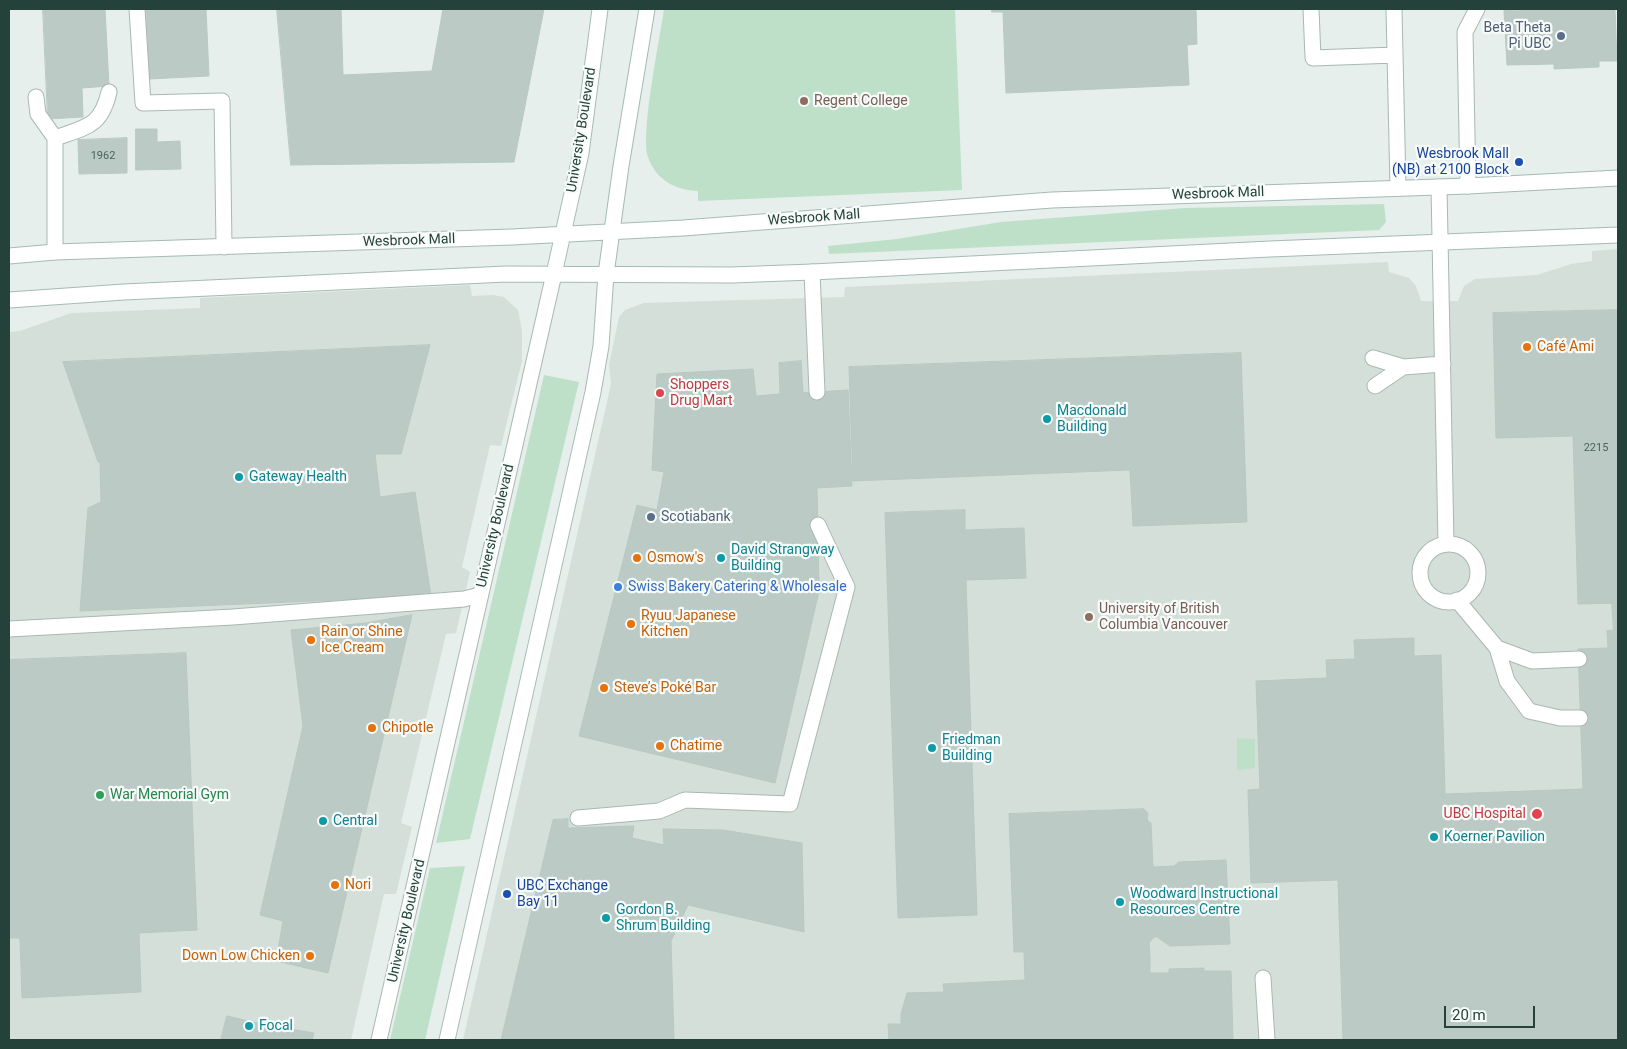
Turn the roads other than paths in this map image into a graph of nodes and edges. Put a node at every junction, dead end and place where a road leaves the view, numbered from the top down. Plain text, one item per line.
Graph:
1 (138, 9) edge
2 (600, 9) edge
3 (647, 9) edge
4 (1311, 9) edge
5 (1394, 9) edge
6 (1477, 9) edge
7 (1395, 55) junction
8 (109, 92) dead end
9 (36, 97) dead end
10 (55, 138) junction
11 (1618, 178) edge
12 (1468, 186) junction
13 (1439, 187) junction
14 (1398, 188) junction
15 (612, 231) junction
16 (563, 234) junction
17 (1618, 235) edge
18 (1440, 242) junction
19 (224, 246) junction
20 (56, 252) junction
21 (9, 256) edge
22 (812, 272) junction
23 (554, 274) junction
24 (606, 274) junction
25 (9, 300) edge
26 (1374, 358) dead end
27 (1443, 364) junction
28 (1403, 366) junction
29 (1375, 386) dead end
30 (816, 392) dead end
31 (818, 524) dead end
32 (1446, 544) junction
33 (480, 595) junction
34 (1457, 600) junction
35 (9, 629) edge
36 (1497, 648) junction
37 (1578, 659) dead end
38 (1580, 718) dead end
39 (578, 818) dead end
40 (1263, 978) dead end
41 (379, 1040) edge
42 (447, 1040) edge
43 (1267, 1040) edge

1 - 19 main road
2 - 16 main road, University Boulevard
3 - 15 main road
4 - 7 main road
5 - 7 main road
6 - 12 main road
7 - 14 main road
8 - 10 main road
9 - 10 main road
10 - 20 main road
11 - 12 main road, Wesbrook Mall
12 - 13 main road, Wesbrook Mall
13 - 14 main road, Wesbrook Mall
13 - 18 main road
14 - 15 main road, Wesbrook Mall
15 - 16 main road, Wesbrook Mall
15 - 24 main road
16 - 19 main road, Wesbrook Mall
16 - 23 main road, University Boulevard
17 - 18 main road
18 - 22 main road
18 - 27 main road
19 - 20 main road, Wesbrook Mall
20 - 21 main road, Wesbrook Mall
22 - 24 main road
22 - 30 main road
23 - 24 main road
23 - 25 main road
23 - 33 main road, University Boulevard
24 - 42 main road
26 - 28 main road
27 - 28 main road
27 - 32 main road
28 - 29 main road
31 - 39 main road
32 - 34 main road
32 - 34 main road
33 - 35 main road
33 - 41 main road, University Boulevard
34 - 36 main road
36 - 37 main road
36 - 38 main road
40 - 43 main road

